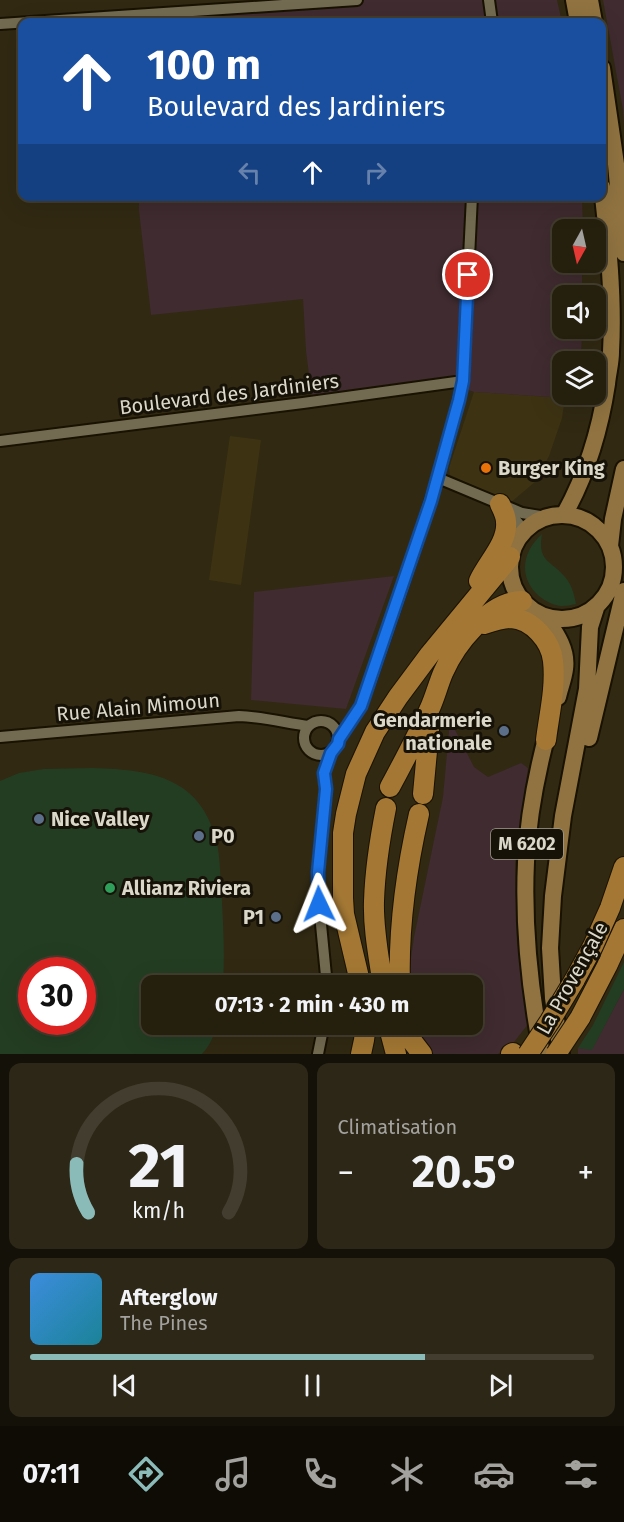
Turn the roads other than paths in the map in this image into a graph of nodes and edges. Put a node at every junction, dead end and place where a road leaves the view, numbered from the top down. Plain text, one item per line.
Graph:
1 (357, 0) edge
2 (489, 0) edge
3 (574, 0) edge
4 (590, 0) edge
5 (89, 18) edge
6 (491, 18) edge
7 (577, 18) edge
8 (593, 18) edge
9 (18, 23) edge
10 (0, 24) edge
11 (606, 95) edge
12 (472, 201) edge
13 (604, 201) edge
14 (624, 252) edge
15 (463, 381) junction
16 (0, 441) edge
17 (624, 469) edge
18 (438, 478) junction
19 (500, 504) junction
20 (564, 515) junction
21 (546, 517) junction
22 (521, 533) junction
23 (610, 546) junction
24 (510, 557) junction
25 (624, 591) edge
26 (522, 602) junction
27 (597, 605) junction
28 (545, 617) junction
29 (471, 618) junction
30 (430, 708) junction
31 (356, 715) junction
32 (279, 722) junction
33 (330, 723) junction
34 (309, 726) junction
35 (0, 737) edge
36 (339, 739) junction
37 (546, 740) junction
38 (304, 741) junction
39 (312, 753) junction
40 (331, 753) junction
41 (324, 773) junction
42 (390, 788) dead end
43 (423, 794) dead end
44 (386, 808) dead end
45 (419, 814) dead end
46 (556, 864) junction
47 (624, 867) edge
48 (624, 929) edge
49 (326, 975) edge
50 (358, 975) edge
51 (381, 975) edge
52 (400, 975) edge
53 (322, 1035) edge
54 (365, 1035) edge
55 (391, 1035) edge
56 (409, 1035) edge
57 (318, 1054) edge
58 (361, 1054) edge
59 (396, 1054) edge
60 (422, 1054) edge
61 (517, 1054) edge
62 (542, 1054) edge
63 (556, 1054) edge
64 (561, 1054) edge

1 - 5 street
2 - 6 street
3 - 7 main road
4 - 8 main road
9 - 10 street
11 - 14 main road
12 - 15 street
13 - 20 main road
15 - 16 street, Boulevard des Jardiniers
15 - 18 street
17 - 23 main road
18 - 19 street
18 - 31 street
19 - 21 street
19 - 22 street
19 - 29 highway
20 - 21 main road
20 - 23 main road
21 - 22 main road
22 - 24 main road
23 - 27 main road
24 - 26 main road
24 - 29 highway
25 - 46 main road, M 6202
26 - 28 main road
26 - 29 highway
27 - 28 main road
27 - 46 main road, M 6202
28 - 37 main road, M 6202
29 - 30 highway
29 - 37 highway
29 - 50 highway
30 - 42 highway
30 - 43 highway
31 - 33 street
31 - 36 street
32 - 34 street, Rue Alain Mimoun
32 - 35 street, Rue Alain Mimoun
32 - 38 street, Rue Alain Mimoun
33 - 34 street
33 - 36 street
34 - 38 street
36 - 40 street
37 - 62 main road, M 6202
38 - 39 street
39 - 40 street
39 - 41 street
40 - 41 street
41 - 49 street
44 - 51 highway
45 - 52 highway
46 - 64 main road, M 6202
47 - 61 highway, La Provençale, bridge
48 - 63 highway, La Provençale, bridge
53 - 57 street
54 - 58 highway
55 - 59 highway
56 - 60 highway

